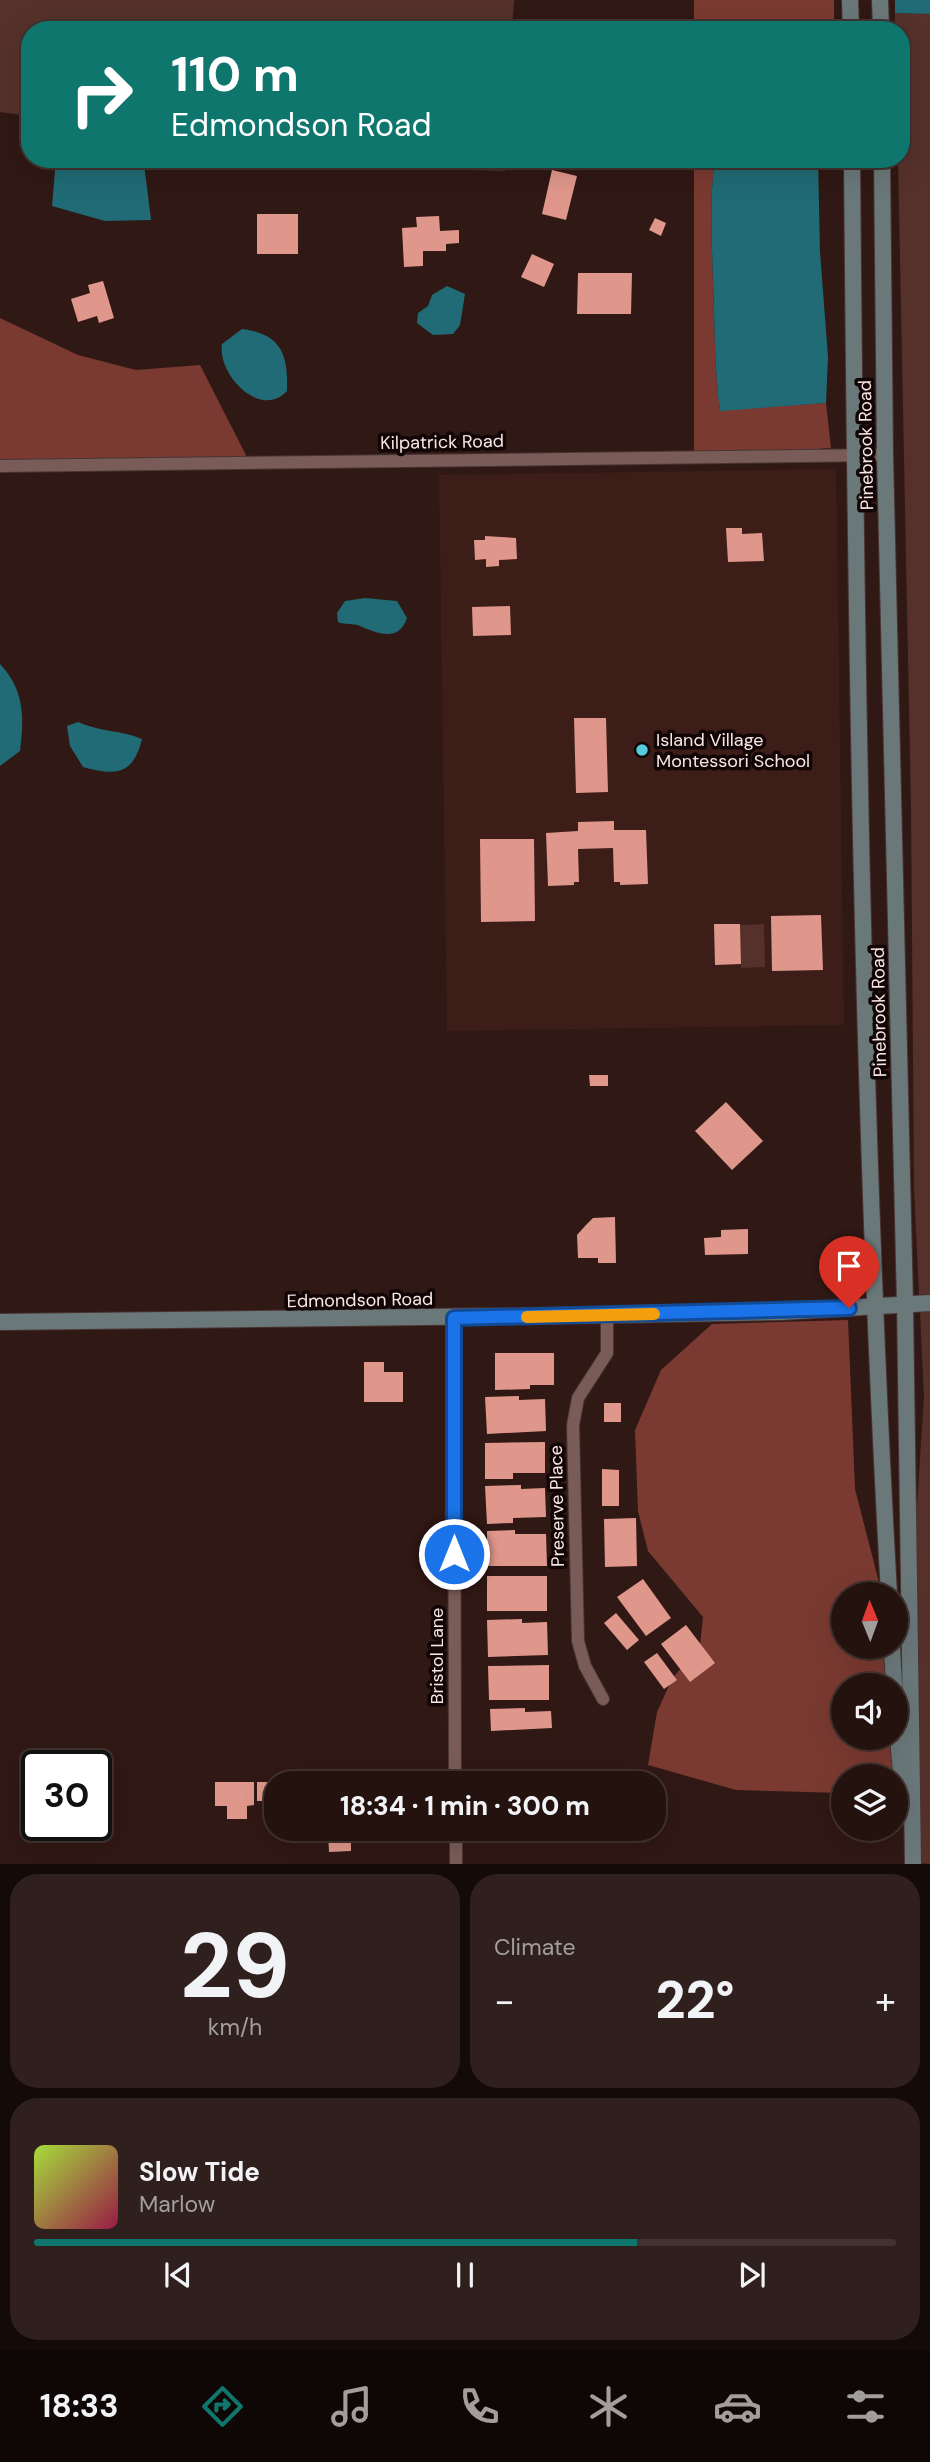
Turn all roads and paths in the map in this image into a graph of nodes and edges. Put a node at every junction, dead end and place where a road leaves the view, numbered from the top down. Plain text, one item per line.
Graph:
1 (850, 0) edge
2 (880, 0) edge
3 (851, 21) edge
4 (881, 21) edge
5 (852, 168) edge
6 (882, 168) edge
7 (857, 455) junction
8 (885, 455) junction
9 (0, 466) edge
10 (930, 1303) edge
11 (905, 1304) junction
12 (876, 1306) junction
13 (607, 1315) junction
14 (454, 1318) junction
15 (0, 1322) edge
16 (888, 1582) edge
17 (603, 1699) dead end
18 (900, 1750) edge
19 (455, 1771) edge
20 (456, 1841) edge
21 (456, 1864) edge
22 (912, 1864) edge

1 - 3 street
2 - 4 street
5 - 7 street, Pinebrook Road
6 - 8 street, Pinebrook Road
7 - 8 street, Kilpatrick Road
7 - 9 street, Kilpatrick Road
7 - 12 street, Pinebrook Road
8 - 11 street, Pinebrook Road
10 - 11 street, Edmondson Road
11 - 12 street, Edmondson Road
11 - 22 street, Pinebrook Road
12 - 13 street, Edmondson Road
12 - 16 street, Pinebrook Road
13 - 14 street, Edmondson Road
13 - 17 street, Preserve Place
14 - 15 street, Edmondson Road
14 - 19 street, Bristol Lane
18 - 22 street, Pinebrook Road
20 - 21 street

